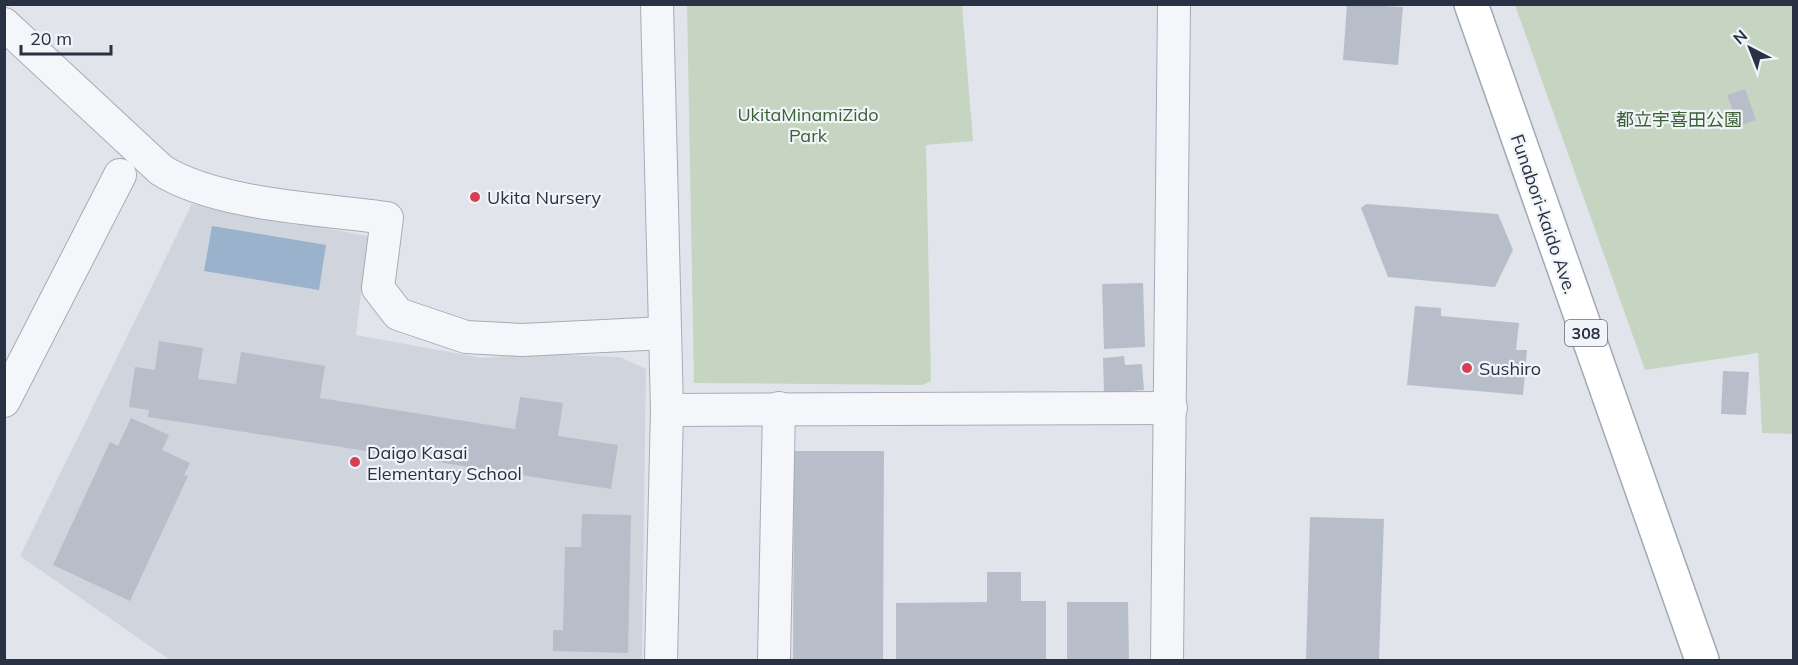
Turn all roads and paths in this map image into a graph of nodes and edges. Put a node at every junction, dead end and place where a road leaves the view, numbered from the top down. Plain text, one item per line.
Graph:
1 (657, 4) edge
2 (1174, 4) edge
3 (1471, 4) edge
4 (4, 24) edge
5 (120, 175) dead end
6 (664, 333) junction
7 (4, 401) edge
8 (779, 408) junction
9 (1171, 408) junction
10 (667, 410) junction
11 (661, 660) edge
12 (774, 660) edge
13 (1167, 660) edge
14 (1702, 660) edge

1 - 6 street
2 - 9 street
3 - 14 main road, Funabori-kaido Ave. / 308
4 - 6 street
5 - 7 street
6 - 10 street
8 - 9 street
8 - 10 street
8 - 12 street
9 - 13 street
10 - 11 street

